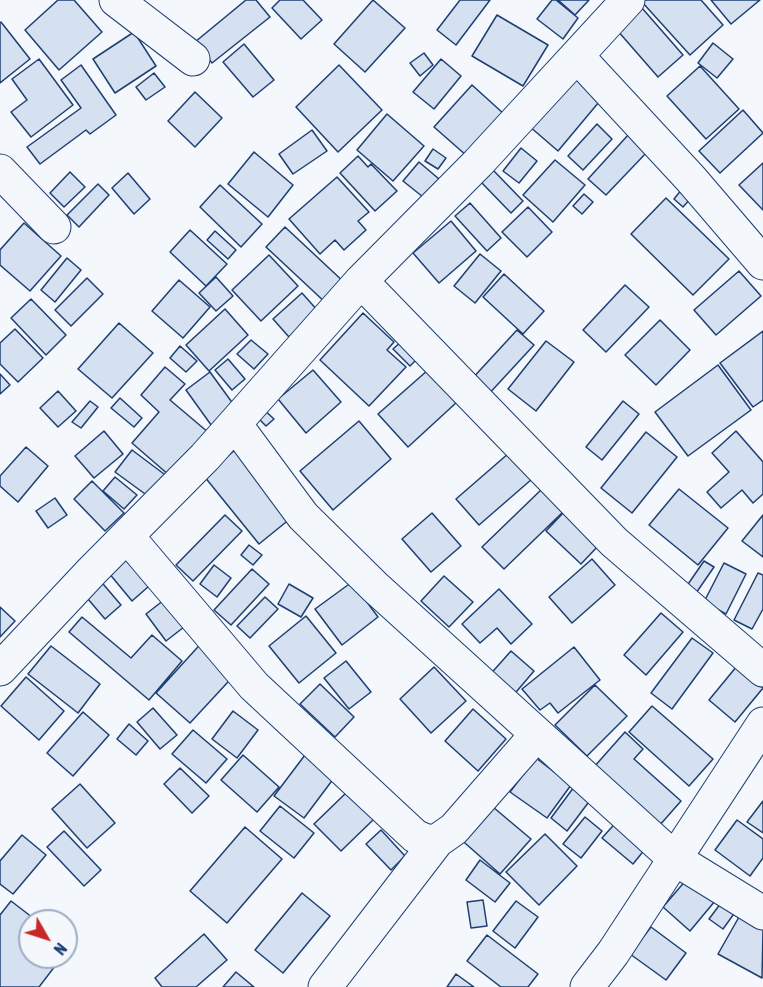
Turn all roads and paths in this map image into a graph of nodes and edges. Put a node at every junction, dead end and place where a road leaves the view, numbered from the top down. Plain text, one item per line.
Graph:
1 (117, 0) edge
2 (628, 0) edge
3 (577, 56) junction
4 (193, 58) dead end
5 (0, 171) edge
6 (54, 227) dead end
7 (763, 263) edge
8 (361, 281) junction
9 (236, 424) junction
10 (127, 536) junction
11 (0, 669) edge
12 (763, 670) edge
13 (763, 724) edge
14 (537, 734) junction
15 (437, 841) junction
16 (675, 859) junction
17 (763, 913) edge
18 (325, 987) edge
19 (587, 987) edge

1 - 4 street
2 - 3 street
3 - 7 street
3 - 8 street
5 - 6 street
8 - 9 street
8 - 12 street
9 - 10 street
9 - 14 street
10 - 11 street
10 - 15 street
13 - 16 street
14 - 15 street
14 - 16 street
15 - 18 street
16 - 17 street
16 - 19 street

